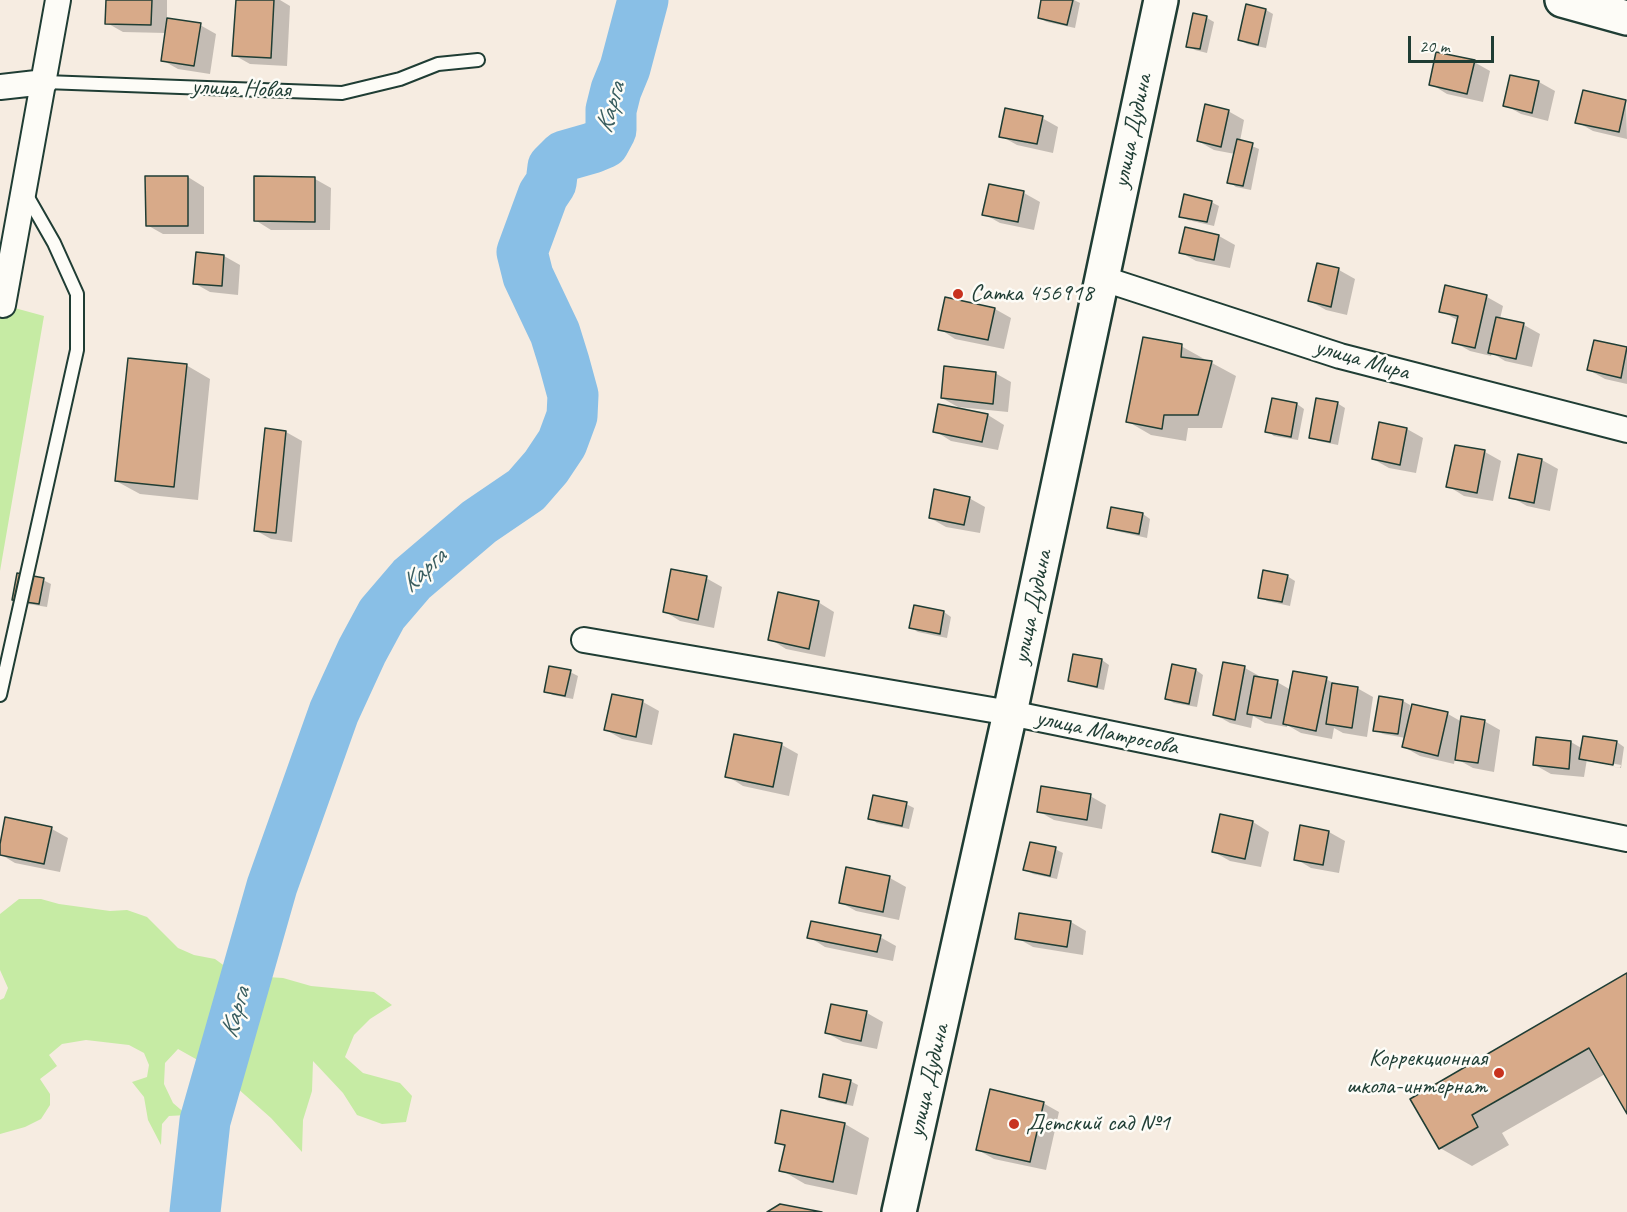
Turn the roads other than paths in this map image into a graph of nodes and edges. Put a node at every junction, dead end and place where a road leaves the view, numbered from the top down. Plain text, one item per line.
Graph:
1 (58, 0) edge
2 (1161, 0) edge
3 (1562, 0) edge
4 (1627, 18) edge
5 (478, 60) dead end
6 (45, 82) junction
7 (0, 87) edge
8 (23, 190) junction
9 (1101, 279) junction
10 (2, 312) edge
11 (1627, 430) edge
12 (584, 640) dead end
13 (0, 695) edge
14 (1010, 713) junction
15 (1627, 839) edge
16 (899, 1212) edge

1 - 6 street
2 - 9 street, улица Дудина
3 - 4 street
5 - 6 lane, улица Новая
6 - 7 street, улица Новая
6 - 8 street
8 - 10 street
8 - 13 lane
9 - 11 street, улица Мира
9 - 14 street, улица Дудина
12 - 14 street, улица Матросова
14 - 15 street, улица Матросова
14 - 16 street, улица Дудина

